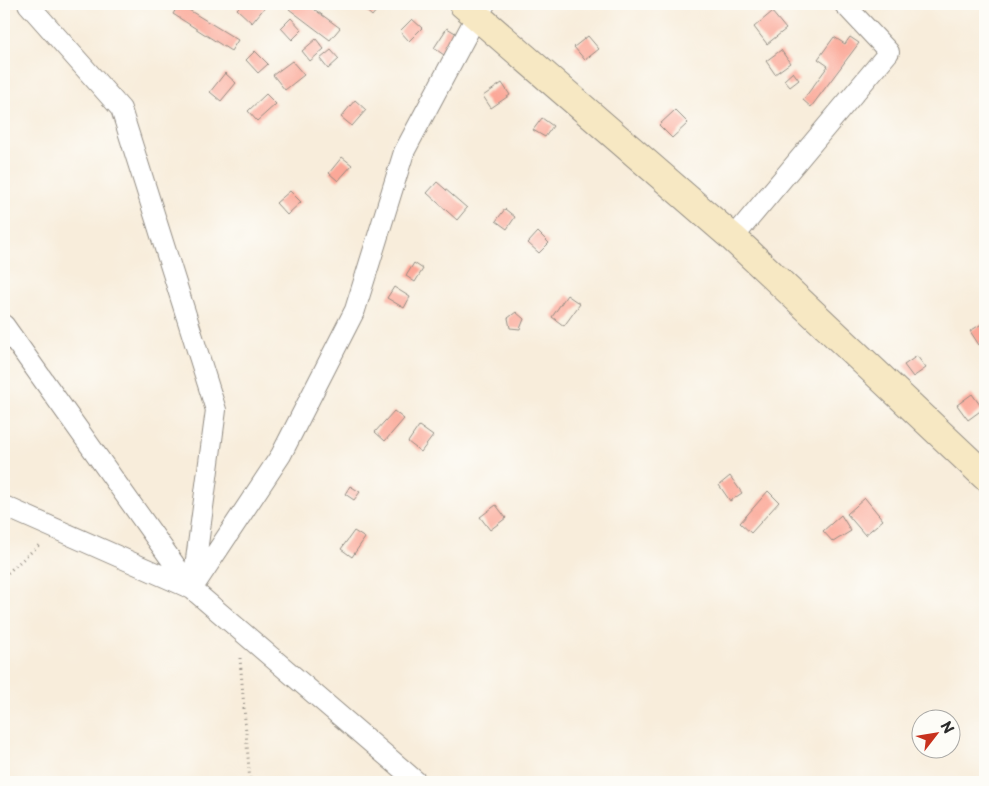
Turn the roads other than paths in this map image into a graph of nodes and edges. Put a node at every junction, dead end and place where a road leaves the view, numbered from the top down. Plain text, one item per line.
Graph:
1 (28, 4) edge
2 (844, 4) edge
3 (475, 8) edge
4 (734, 238) junction
5 (4, 325) edge
6 (985, 476) edge
7 (4, 506) edge
8 (192, 589) junction
9 (417, 782) edge

1 - 8 street
2 - 4 street
3 - 4 main road
3 - 8 street
4 - 6 main road
5 - 8 street
7 - 8 street
8 - 9 street

